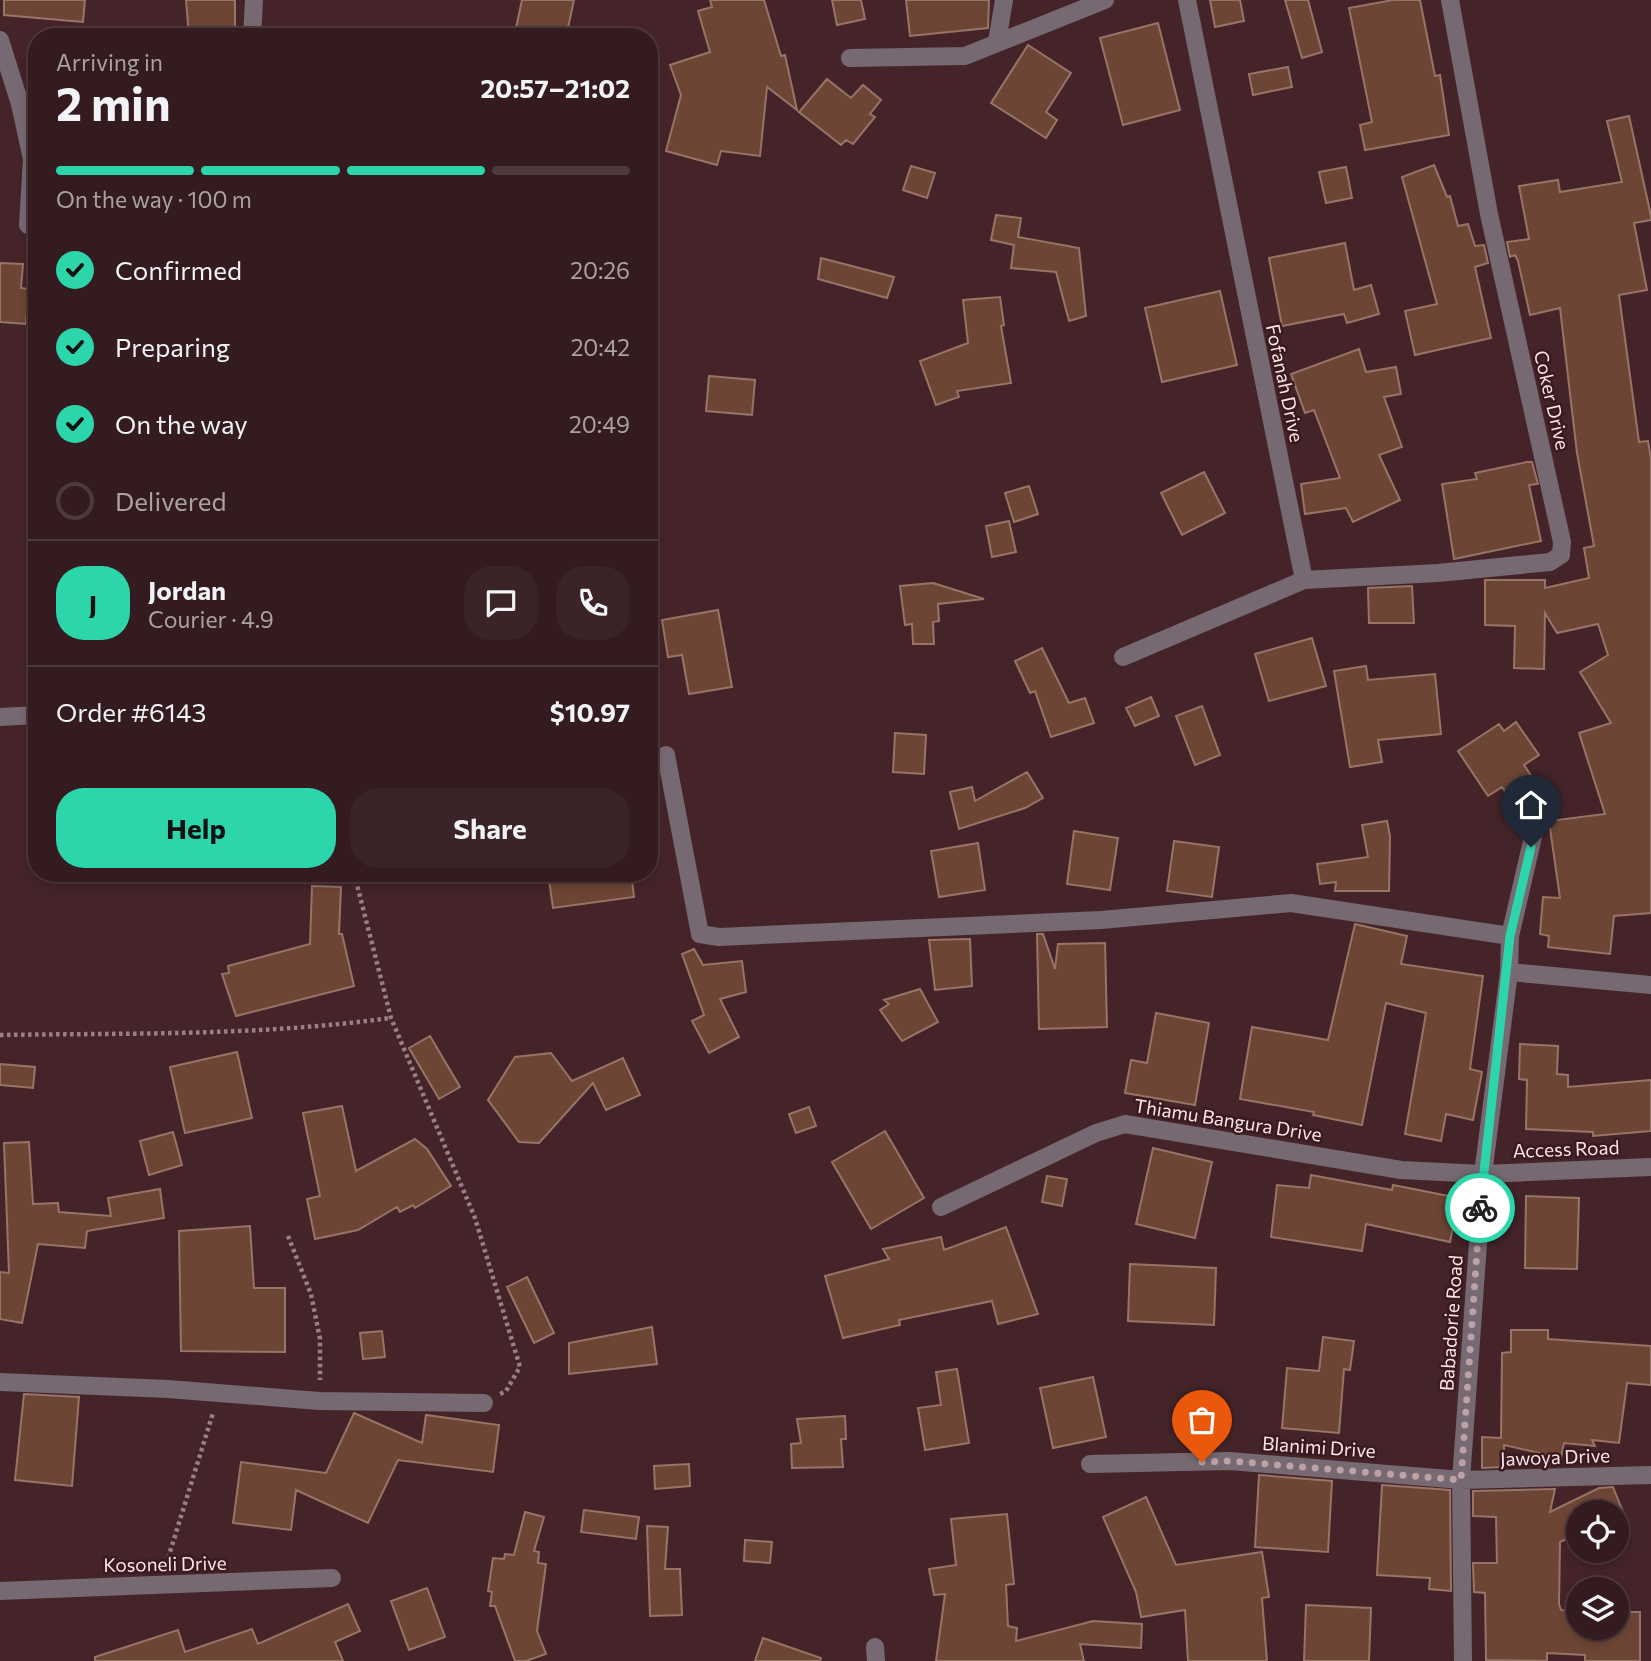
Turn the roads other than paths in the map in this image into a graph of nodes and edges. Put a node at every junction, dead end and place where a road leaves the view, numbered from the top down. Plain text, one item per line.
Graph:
1 (254, 0) edge
2 (1004, 0) edge
3 (1105, 0) edge
4 (1187, 0) edge
5 (1450, 0) edge
6 (252, 28) edge
7 (0, 40) edge
8 (997, 42) junction
9 (850, 58) dead end
10 (28, 141) edge
11 (1304, 580) junction
12 (1123, 657) dead end
13 (28, 715) edge
14 (0, 717) edge
15 (666, 755) dead end
16 (1536, 824) dead end
17 (1510, 936) junction
18 (1508, 972) junction
19 (1651, 985) edge
20 (1651, 1167) edge
21 (1483, 1174) junction
22 (941, 1207) dead end
23 (0, 1382) edge
24 (484, 1403) road end
25 (1090, 1464) dead end
26 (1651, 1475) edge
27 (1461, 1480) junction
28 (332, 1578) dead end
29 (0, 1591) edge
30 (1463, 1661) edge

1 - 6 street
2 - 8 street
3 - 8 street
4 - 11 street, Fofanah Drive
5 - 11 street, Coker Drive
7 - 10 street
8 - 9 street
11 - 12 street
13 - 14 street
15 - 17 street
16 - 17 street, Babadorie Road
17 - 18 street, Babadorie Road
18 - 19 street
18 - 21 street, Babadorie Road
20 - 21 street, Access Road
21 - 22 street, Thiamu Bangura Drive
21 - 27 street, Babadorie Road
23 - 24 street
25 - 27 street, Blanimi Drive
26 - 27 street, Jawoya Drive
27 - 30 street, Babadorie Road
28 - 29 street, Kosoneli Drive

